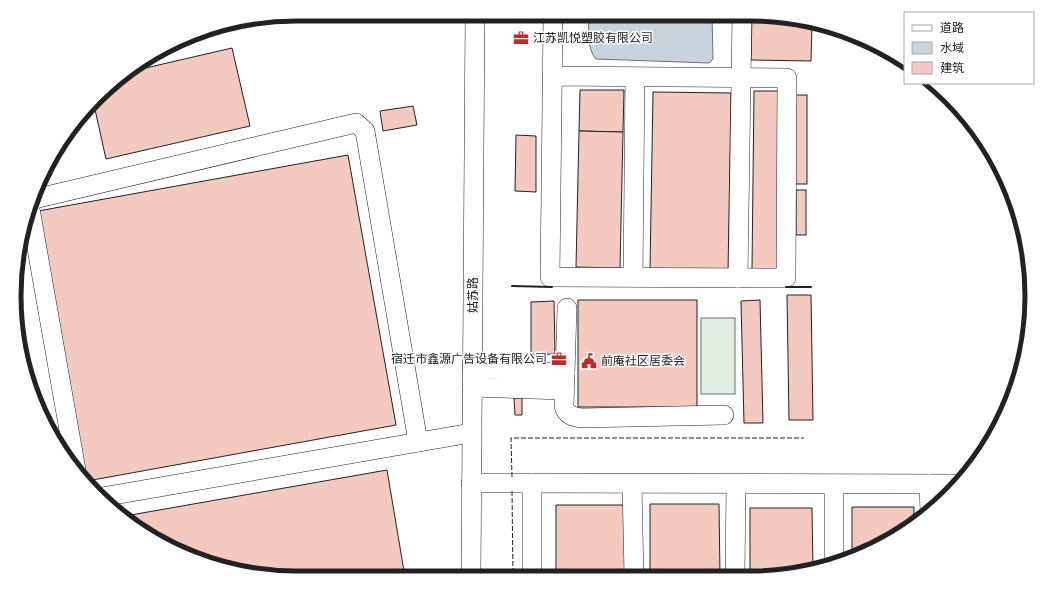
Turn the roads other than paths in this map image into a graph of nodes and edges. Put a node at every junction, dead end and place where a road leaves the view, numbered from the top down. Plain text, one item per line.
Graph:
1 (475, 21) edge
2 (553, 21) edge
3 (742, 21) edge
4 (552, 76) junction
5 (635, 77) junction
6 (742, 77) junction
7 (39, 199) edge
8 (32, 220) edge
9 (633, 278) junction
10 (738, 278) junction
11 (567, 308) dead end
12 (472, 368) junction
13 (564, 382) junction
14 (472, 387) junction
15 (724, 415) dead end
16 (472, 433) junction
17 (418, 442) junction
18 (74, 458) edge
19 (471, 483) junction
20 (532, 484) junction
21 (632, 484) junction
22 (736, 484) junction
23 (834, 484) junction
24 (929, 484) junction
25 (950, 484) edge
26 (108, 496) edge
27 (930, 504) edge
28 (834, 557) edge
29 (471, 571) edge
30 (532, 571) edge
31 (634, 571) edge
32 (735, 571) edge

1 - 12 street, 姑苏路
2 - 4 street
3 - 6 street
4 - 5 street
4 - 9 street
5 - 6 street
5 - 9 street
6 - 10 street
6 - 10 street
7 - 17 street
8 - 18 street
9 - 10 street
11 - 13 street
12 - 13 street
12 - 14 street, 姑苏路
13 - 14 street
13 - 15 street
14 - 16 street, 姑苏路
16 - 17 street
16 - 19 street, 姑苏路
17 - 26 street
19 - 20 street
19 - 29 street, 姑苏路
20 - 21 street
20 - 30 street
21 - 22 street
21 - 31 street
22 - 23 street
22 - 32 street
23 - 24 street
23 - 28 street
24 - 25 street
24 - 27 street

